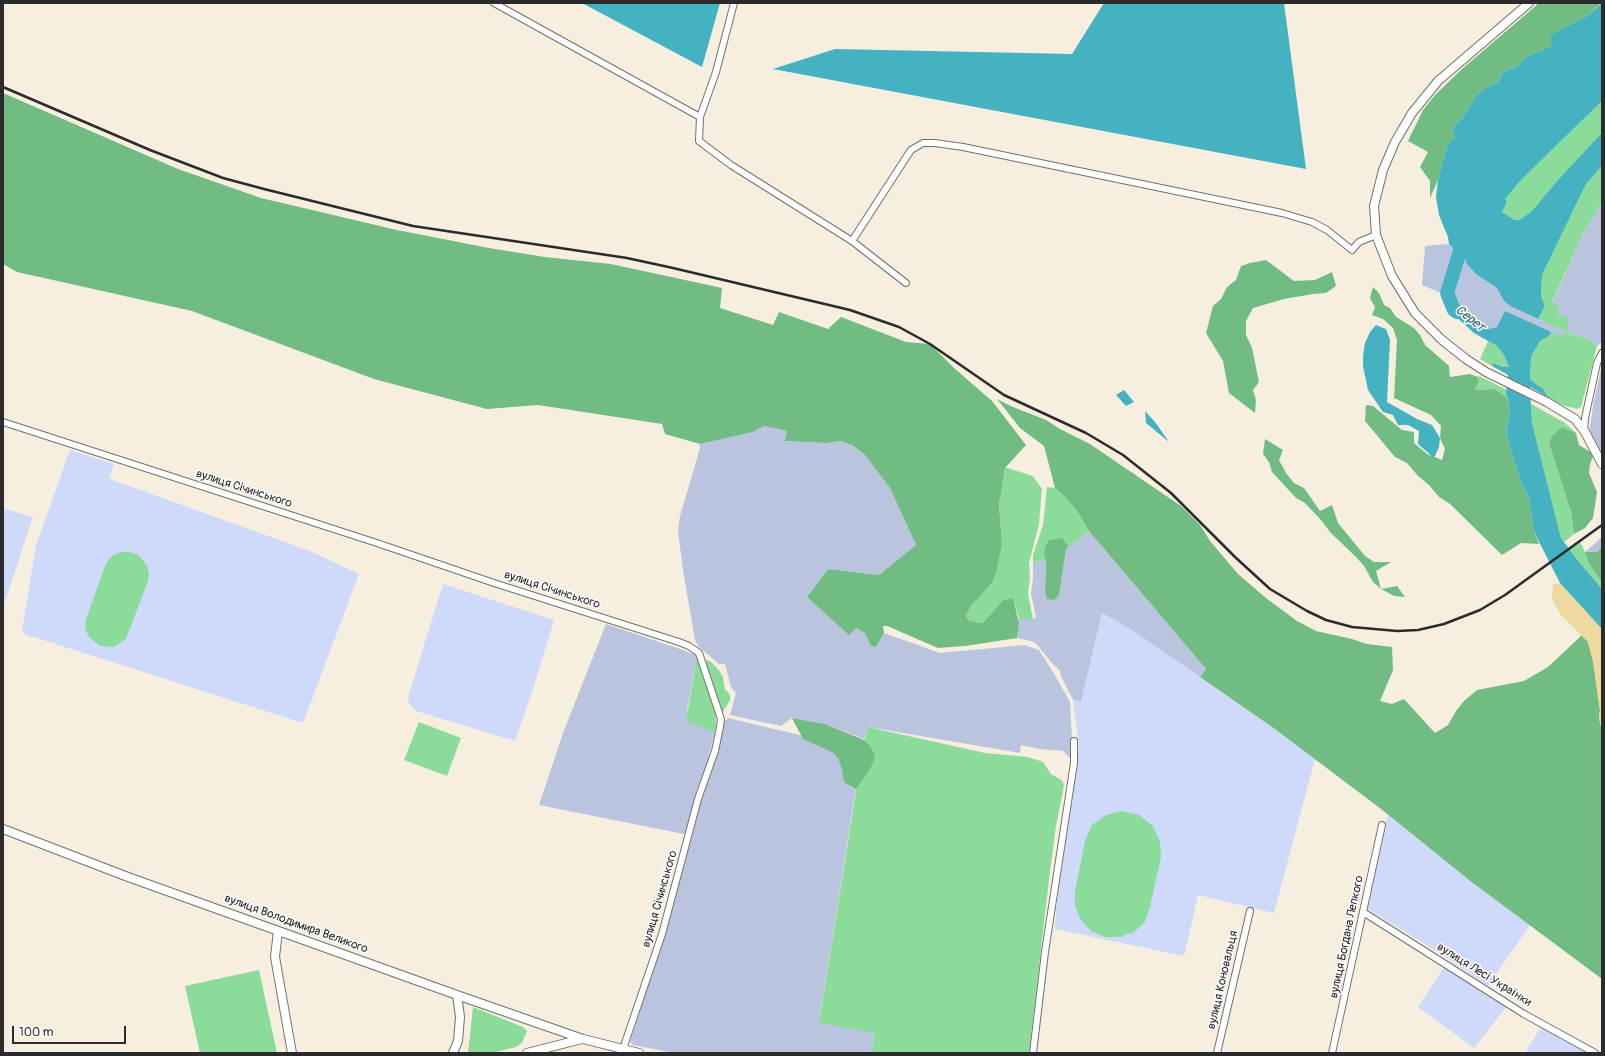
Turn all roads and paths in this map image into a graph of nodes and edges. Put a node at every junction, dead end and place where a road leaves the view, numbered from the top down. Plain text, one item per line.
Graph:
1 (494, 3) edge
2 (734, 3) edge
3 (1529, 3) edge
4 (700, 117) junction
5 (1376, 235) junction
6 (852, 241) junction
7 (906, 283) dead end
8 (1602, 353) edge
9 (3, 422) edge
10 (1584, 431) junction
11 (1602, 464) edge
12 (1074, 742) dead end
13 (1382, 825) dead end
14 (3, 829) edge
15 (1250, 911) dead end
16 (1363, 912) junction
17 (278, 930) junction
18 (457, 995) junction
19 (583, 1039) junction
20 (623, 1051) edge
21 (292, 1053) edge
22 (453, 1053) edge
23 (527, 1053) edge
24 (639, 1053) edge
25 (1032, 1053) edge
26 (1217, 1053) edge
27 (1332, 1053) edge
28 (1594, 1053) edge

1 - 4 street
2 - 4 street
3 - 5 street
4 - 6 street
5 - 6 street
5 - 10 street
6 - 7 street
8 - 10 street
9 - 20 street, вулиця Січинського
10 - 11 street
12 - 25 street
13 - 16 street, вулиця Богдана Лепкого
14 - 17 street, вулиця Володимира Великого
15 - 26 street, вулиця Коновальця
16 - 27 street, вулиця Богдана Лепкого
16 - 28 street, вулиця Лесі Українки
17 - 18 street, вулиця Володимира Великого
17 - 21 street
18 - 19 street, вулиця Володимира Великого
18 - 22 street
19 - 20 street, вулиця Володимира Великого
19 - 23 street
20 - 24 street, вулиця Володимира Великого

